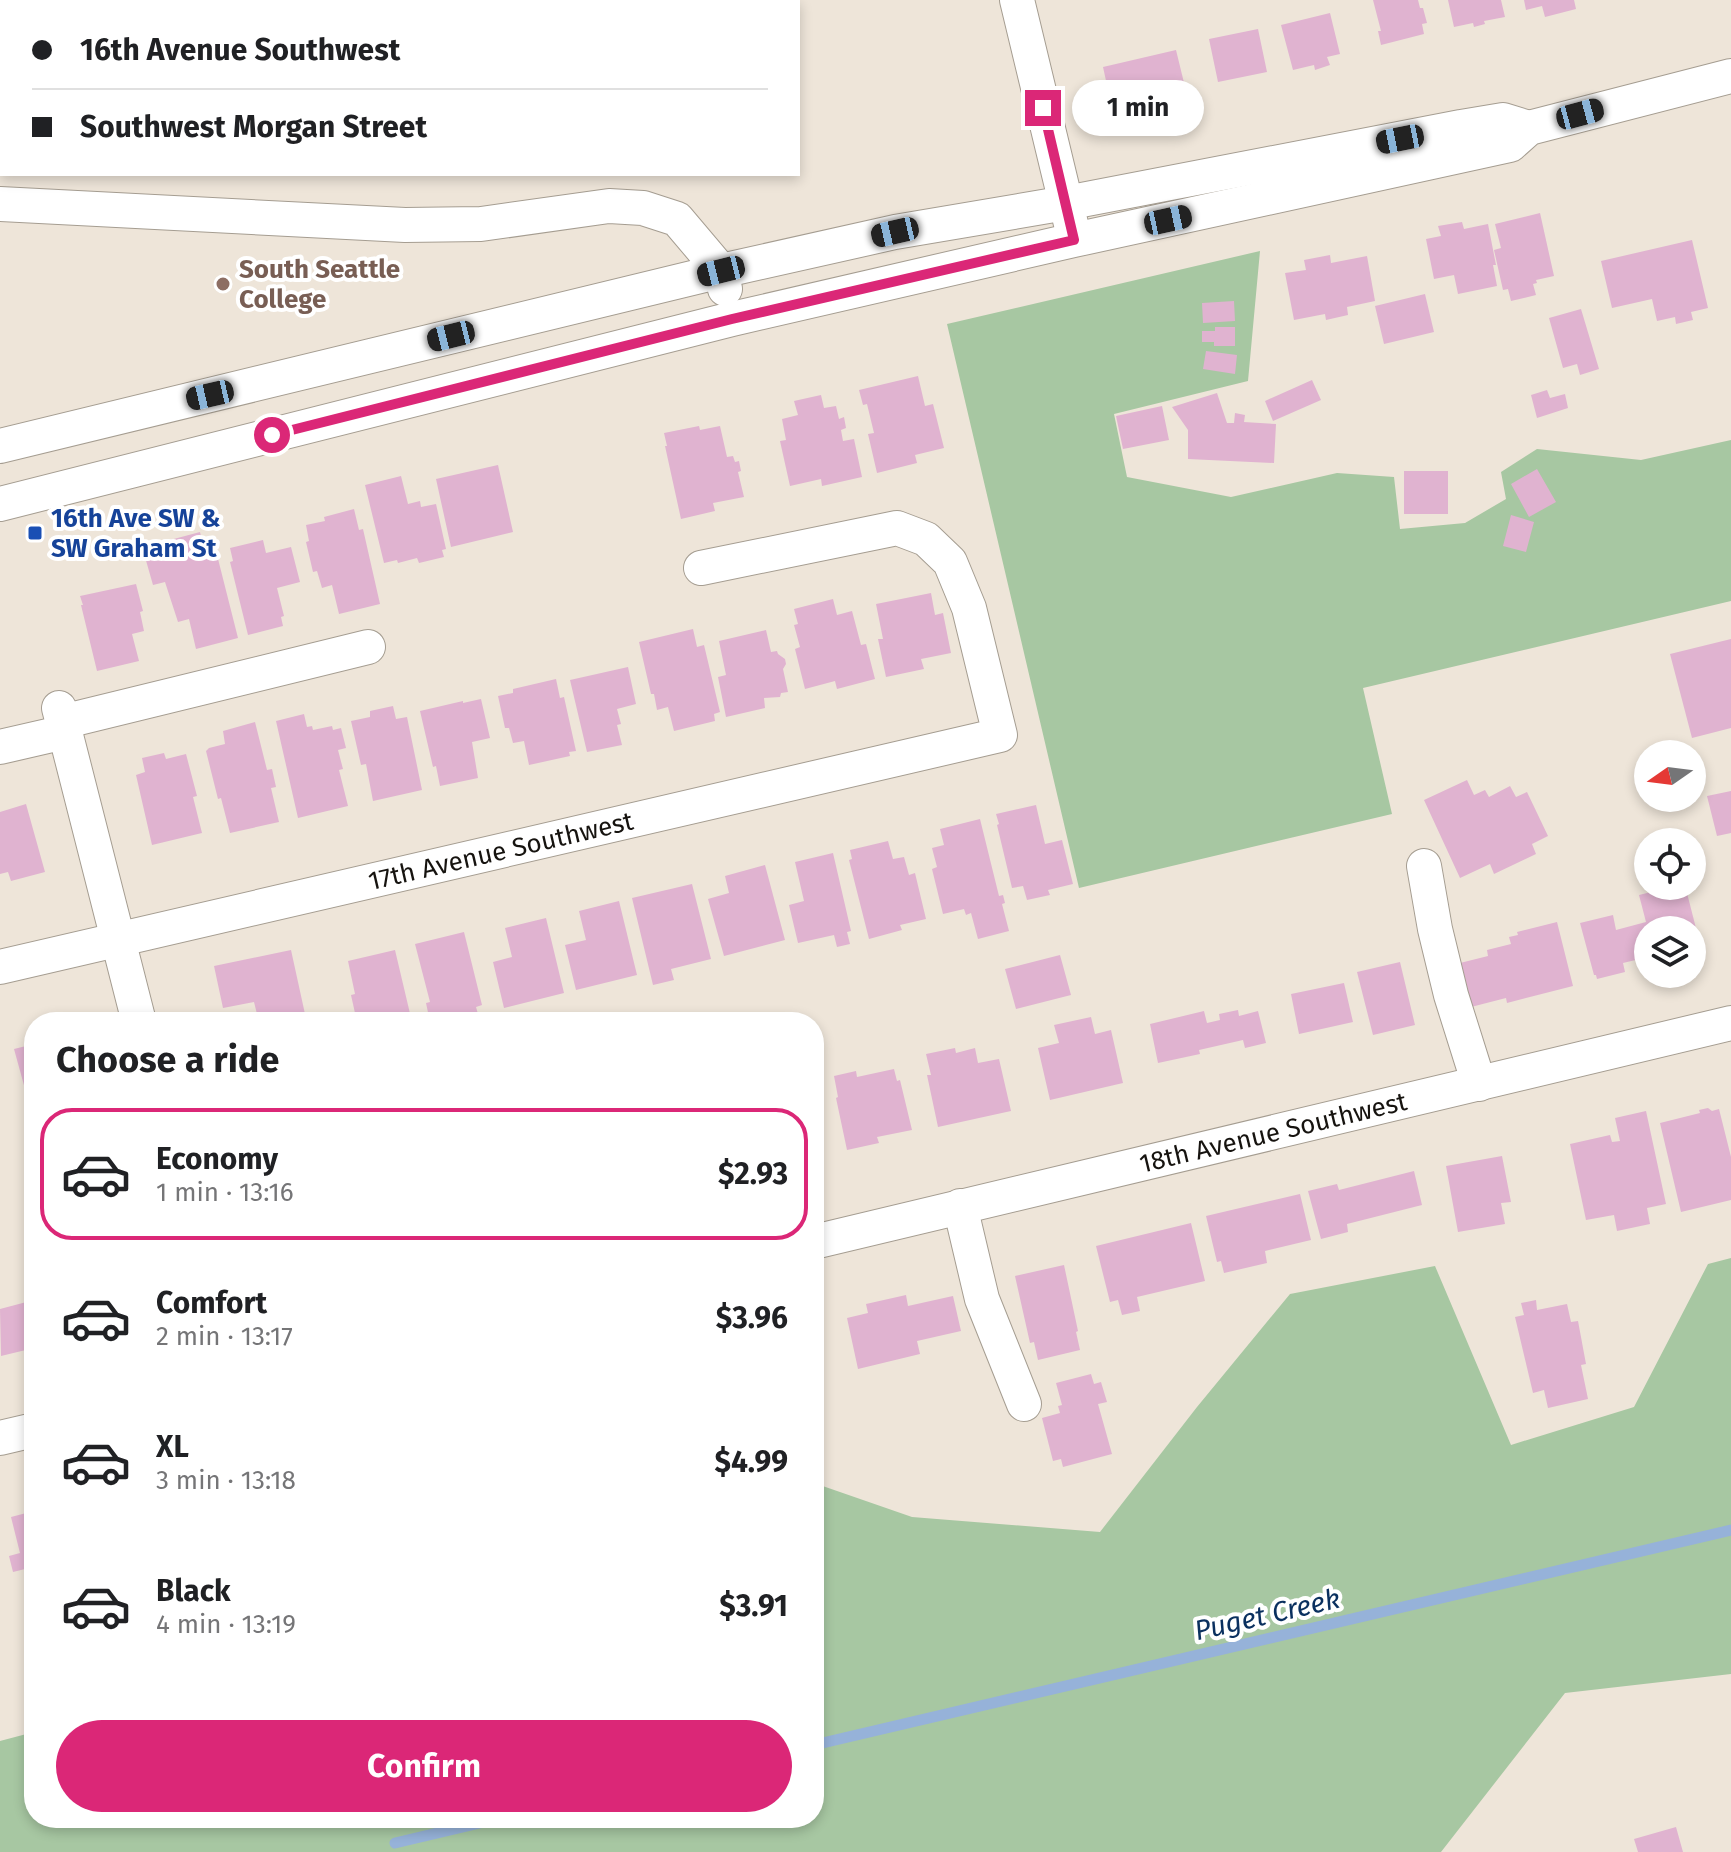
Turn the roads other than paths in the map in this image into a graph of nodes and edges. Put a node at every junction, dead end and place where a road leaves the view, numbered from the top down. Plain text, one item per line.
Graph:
1 (1017, 0) edge
2 (1731, 76) edge
3 (1529, 128) junction
4 (1066, 203) junction
5 (0, 204) edge
6 (1074, 240) junction
7 (721, 271) junction
8 (732, 319) junction
9 (0, 446) edge
10 (0, 504) edge
11 (701, 568) dead end
12 (368, 647) dead end
13 (62, 721) junction
14 (0, 747) edge
15 (1424, 866) dead end
16 (117, 939) junction
17 (0, 967) edge
18 (136, 1012) edge
19 (1731, 1023) edge
20 (1479, 1084) junction
21 (960, 1206) junction
22 (824, 1240) edge
23 (1024, 1404) dead end
24 (24, 1432) edge
25 (0, 1438) edge

1 - 4 street
2 - 3 street
3 - 4 street
3 - 6 street
4 - 6 street
4 - 7 street
5 - 7 street
6 - 8 street
7 - 8 street
7 - 9 street
8 - 10 street
11 - 16 street, 17th Avenue Southwest
12 - 13 street
13 - 14 street
13 - 16 street
15 - 20 street
16 - 17 street, 17th Avenue Southwest
16 - 18 street
19 - 20 street, 18th Avenue Southwest
20 - 21 street, 18th Avenue Southwest
21 - 22 street, 18th Avenue Southwest
21 - 23 street
24 - 25 street

